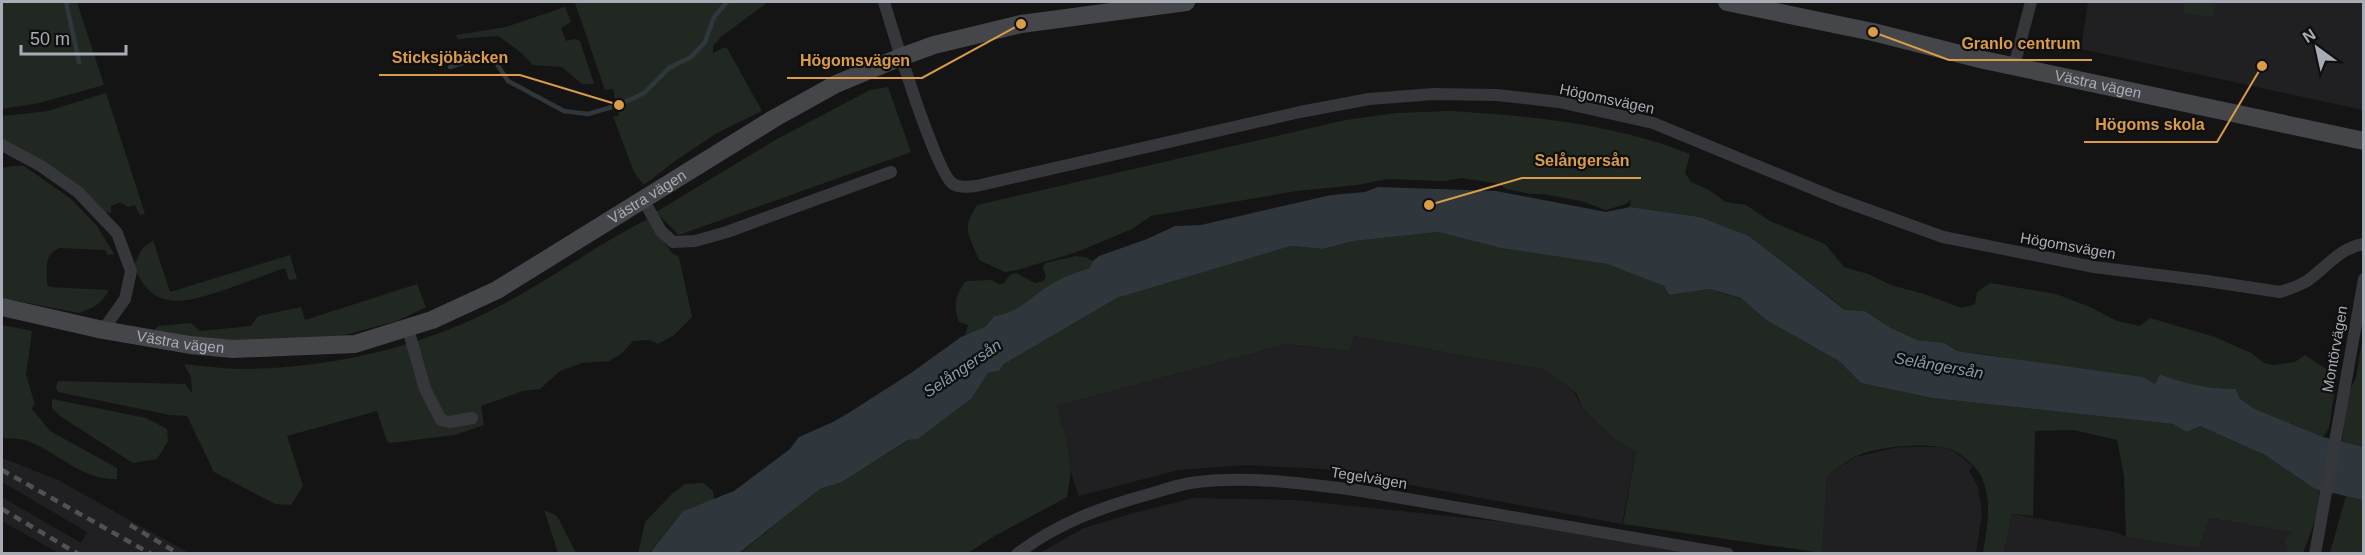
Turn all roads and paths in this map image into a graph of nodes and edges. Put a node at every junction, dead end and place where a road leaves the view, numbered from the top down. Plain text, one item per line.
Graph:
1 (884, 2) edge
2 (1186, 2) edge
3 (1728, 2) edge
4 (2031, 2) edge
5 (901, 57) junction
6 (2014, 66) junction
7 (2364, 141) edge
8 (2, 145) edge
9 (891, 172) dead end
10 (644, 201) junction
11 (2364, 244) edge
12 (2364, 279) edge
13 (2, 307) edge
14 (408, 329) junction
15 (103, 330) junction
16 (472, 418) dead end
17 (1017, 554) edge
18 (1728, 554) edge
19 (2315, 554) edge

1 - 5 street
2 - 5 street, Västra vägen
3 - 6 street, Västra vägen
4 - 6 street
5 - 10 street, Västra vägen
5 - 11 street, Högomsvägen
6 - 7 street, Västra vägen
8 - 15 street
9 - 10 street
10 - 14 street, Västra vägen
12 - 19 street, Montörvägen
13 - 15 street, Västra vägen
14 - 15 street, Västra vägen
14 - 16 street
17 - 18 street, Tegelvägen

